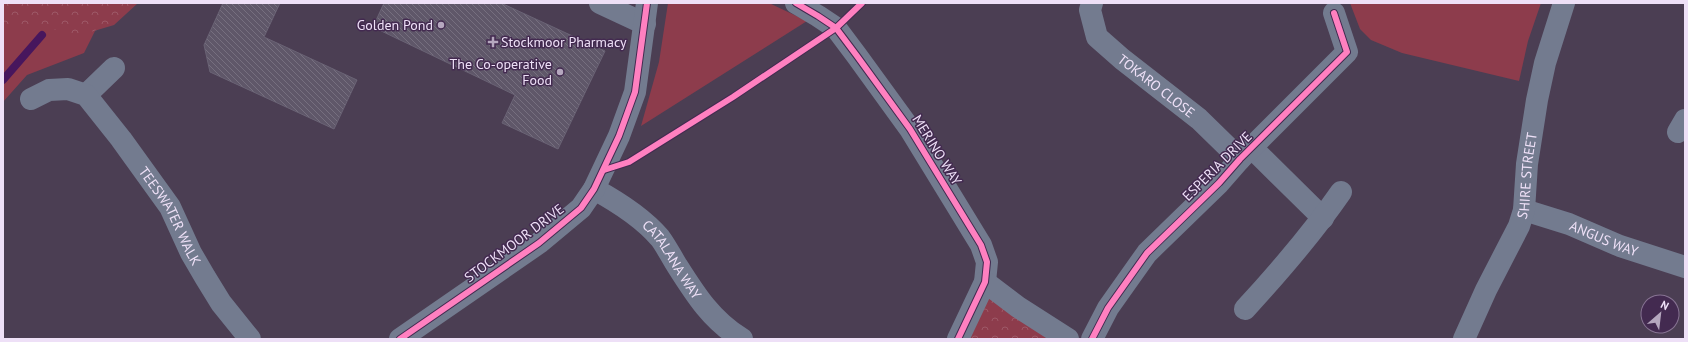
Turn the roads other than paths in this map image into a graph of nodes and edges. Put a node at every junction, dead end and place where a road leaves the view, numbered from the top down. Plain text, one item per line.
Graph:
1 (600, 3) edge
2 (796, 3) edge
3 (1092, 3) edge
4 (1564, 3) edge
5 (646, 13) edge
6 (1334, 13) dead end
7 (114, 68) dead end
8 (86, 95) junction
9 (31, 99) dead end
10 (1246, 153) junction
11 (594, 189) junction
12 (1341, 192) dead end
13 (1524, 210) junction
14 (1323, 218) junction
15 (1685, 267) edge
16 (985, 282) junction
17 (1245, 309) dead end
18 (732, 336) edge
19 (250, 339) edge
20 (400, 339) edge
21 (958, 339) edge
22 (1068, 339) edge
23 (1092, 339) edge
24 (1464, 339) edge

1 - 5 street
2 - 16 street, MERINO WAY
3 - 10 street, TOKARO CLOSE
4 - 13 street, SHIRE STREET
5 - 11 street, STOCKMOOR DRIVE
6 - 10 street, ESPERIA DRIVE
7 - 8 street
8 - 9 street
8 - 19 street, TEESWATER WALK
10 - 14 street, TOKARO CLOSE
10 - 23 street, ESPERIA DRIVE
11 - 18 street, CATALANA WAY
11 - 20 street, STOCKMOOR DRIVE
12 - 14 street
13 - 15 street, ANGUS WAY
13 - 24 street, SHIRE STREET
14 - 17 street
16 - 21 street, MERINO WAY
16 - 22 street

